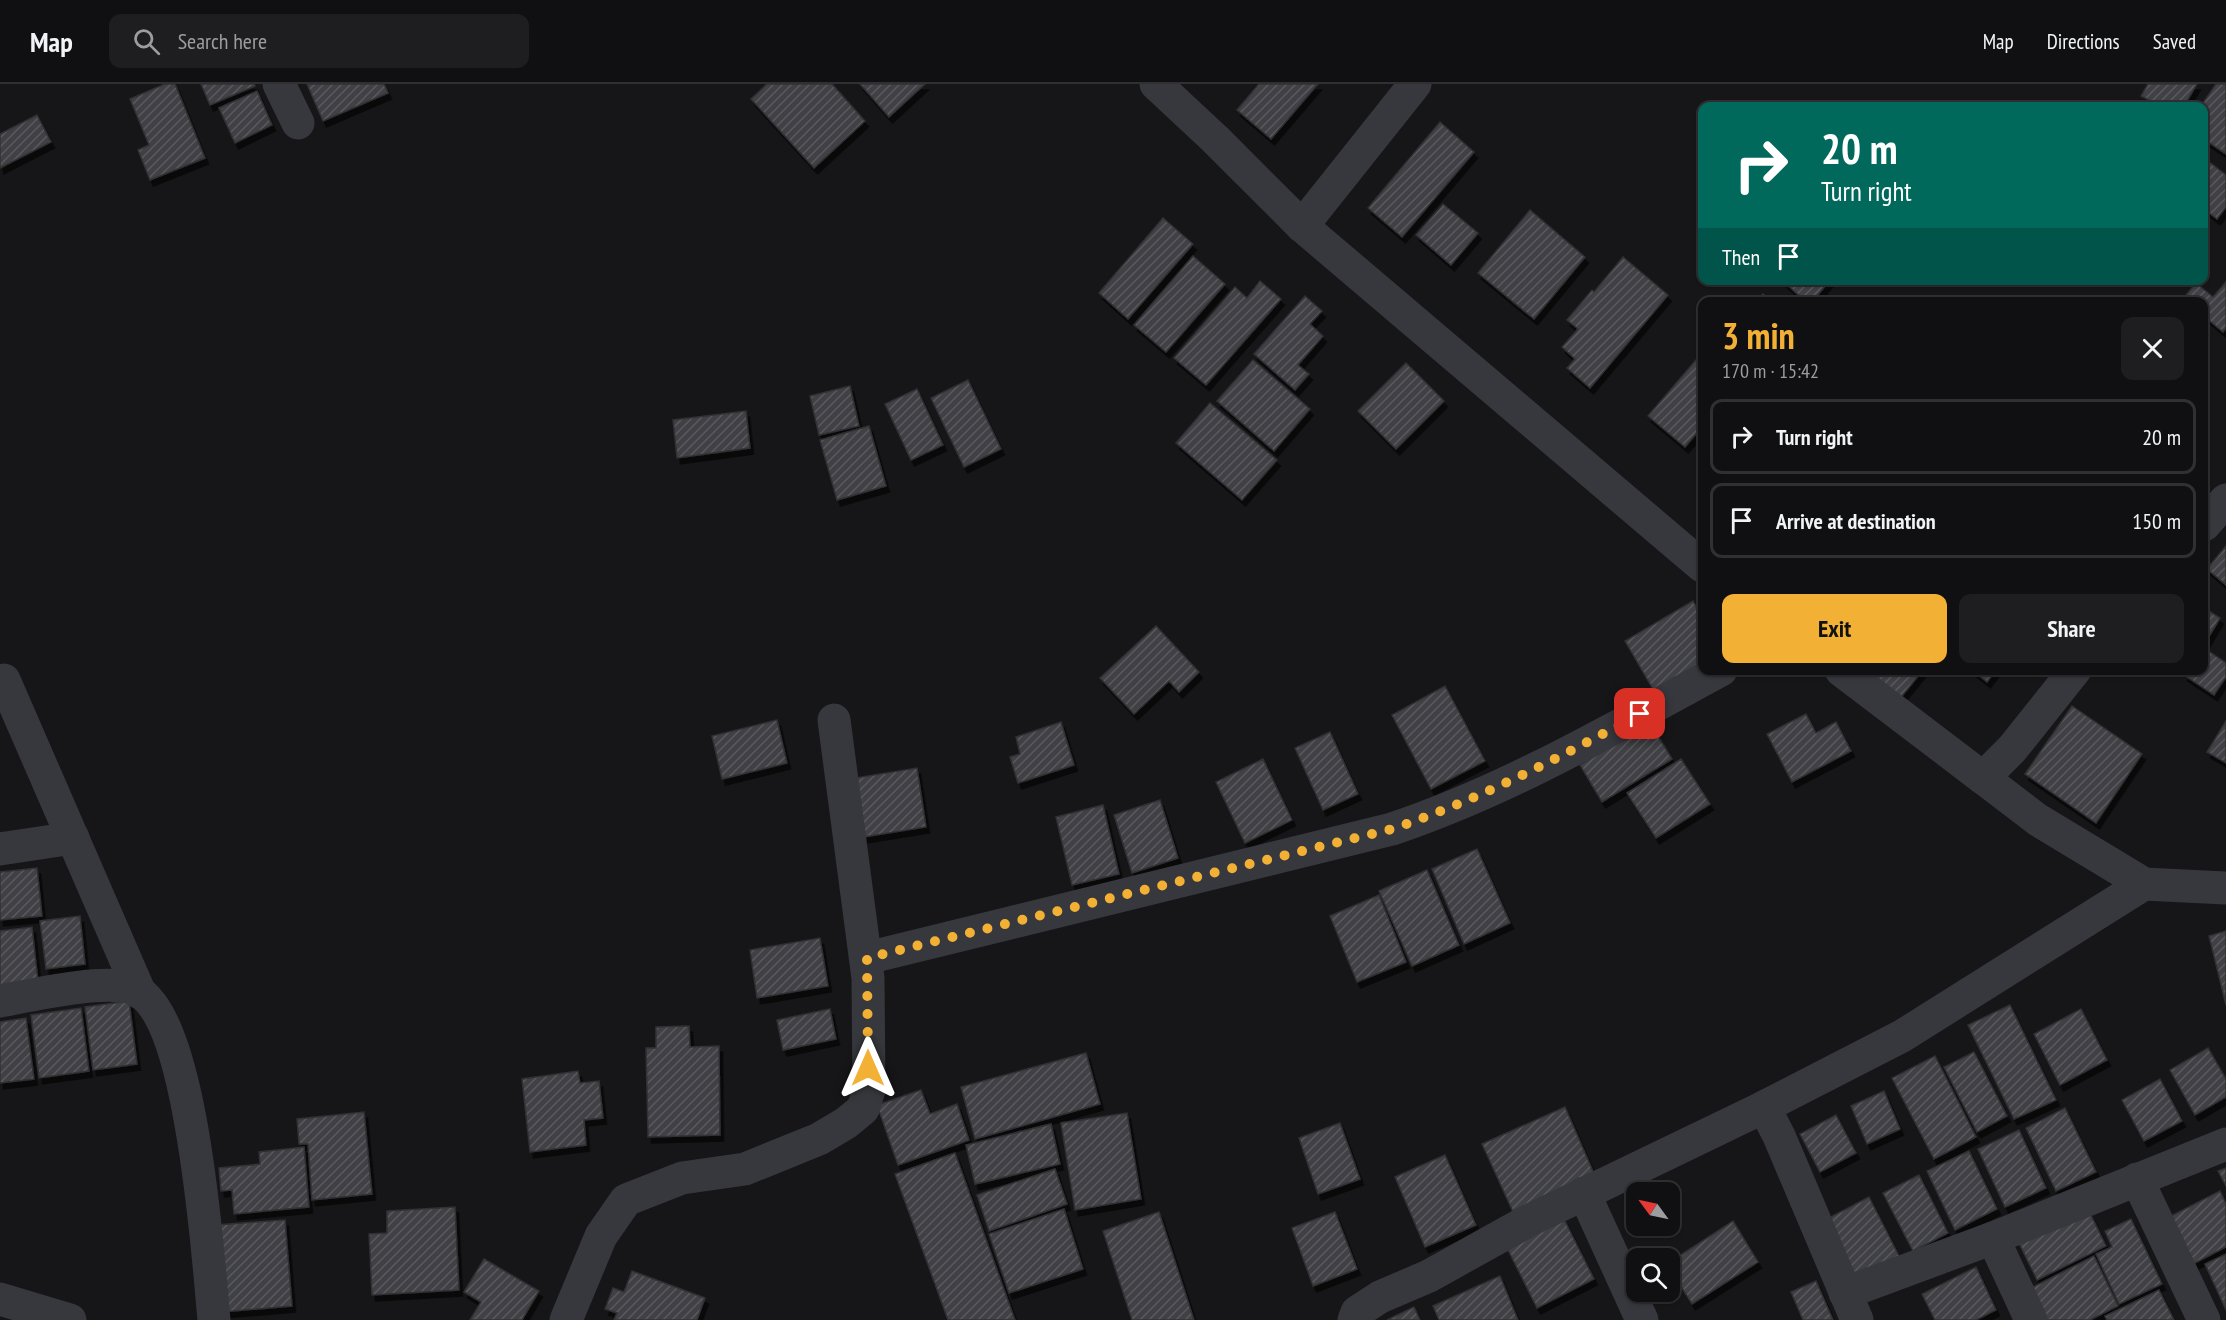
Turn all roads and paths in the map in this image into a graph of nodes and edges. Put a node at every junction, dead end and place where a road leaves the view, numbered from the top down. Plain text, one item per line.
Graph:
1 (279, 84) edge
2 (1156, 84) edge
3 (1415, 84) edge
4 (298, 123) dead end
5 (1302, 226) junction
6 (2226, 500) edge
7 (2208, 520) edge
8 (1698, 563) edge
9 (1712, 675) edge
10 (1848, 675) edge
11 (2071, 675) edge
12 (1, 678) edge
13 (834, 720) dead end
14 (1983, 778) junction
15 (73, 838) junction
16 (0, 849) edge
17 (2144, 884) junction
18 (2225, 886) edge
19 (867, 958) junction
20 (140, 993) junction
21 (0, 1001) edge
22 (1764, 1107) junction
23 (2226, 1144) edge
24 (2137, 1179) junction
25 (1584, 1193) junction
26 (1993, 1238) junction
27 (0, 1299) edge
28 (1851, 1306) edge
29 (70, 1320) edge
30 (214, 1320) edge
31 (566, 1320) edge
32 (1354, 1320) edge
33 (1642, 1320) edge
34 (2031, 1320) edge
35 (2204, 1320) edge

1 - 4 street
2 - 5 street
3 - 5 street
5 - 8 street
6 - 7 street
9 - 19 street
10 - 14 street
11 - 14 street
12 - 15 street
13 - 19 street
14 - 17 street
15 - 16 street
15 - 20 street
17 - 18 street
17 - 22 street
19 - 31 street
20 - 21 street
20 - 30 street
22 - 25 street
22 - 28 street
23 - 24 street
24 - 26 street
24 - 35 street
25 - 32 street
25 - 33 street
26 - 28 street
26 - 34 street
27 - 29 street

